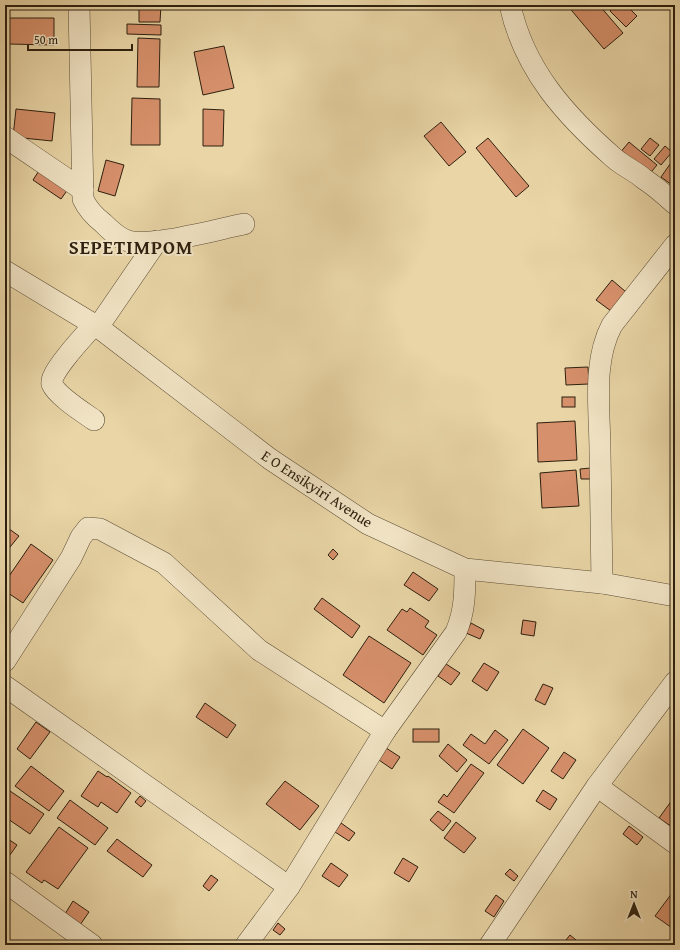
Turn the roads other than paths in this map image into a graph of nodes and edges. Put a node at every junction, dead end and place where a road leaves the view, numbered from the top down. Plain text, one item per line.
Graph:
1 (79, 5) edge
2 (510, 5) edge
3 (5, 137) edge
4 (83, 190) junction
5 (675, 204) edge
6 (244, 224) dead end
7 (157, 242) junction
8 (675, 245) edge
9 (5, 271) edge
10 (96, 326) junction
11 (94, 420) dead end
12 (465, 570) junction
13 (602, 583) junction
14 (675, 596) edge
15 (5, 661) edge
16 (675, 682) edge
17 (5, 686) edge
18 (385, 731) junction
19 (598, 786) junction
20 (675, 843) edge
21 (5, 882) edge
22 (289, 887) junction
23 (92, 945) edge
24 (246, 945) edge
25 (490, 945) edge

1 - 4 street
2 - 5 street
3 - 4 street
4 - 7 street
6 - 7 street
7 - 10 street
8 - 13 street
9 - 10 street, E O Ensikyiri Avenue
10 - 11 street
10 - 12 street, E O Ensikyiri Avenue
12 - 13 street, E O Ensikyiri Avenue
12 - 18 street
13 - 14 street, E O Ensikyiri Avenue
15 - 18 street
16 - 19 street
17 - 22 street
18 - 22 street
19 - 20 street
19 - 25 street
21 - 23 street
22 - 24 street

